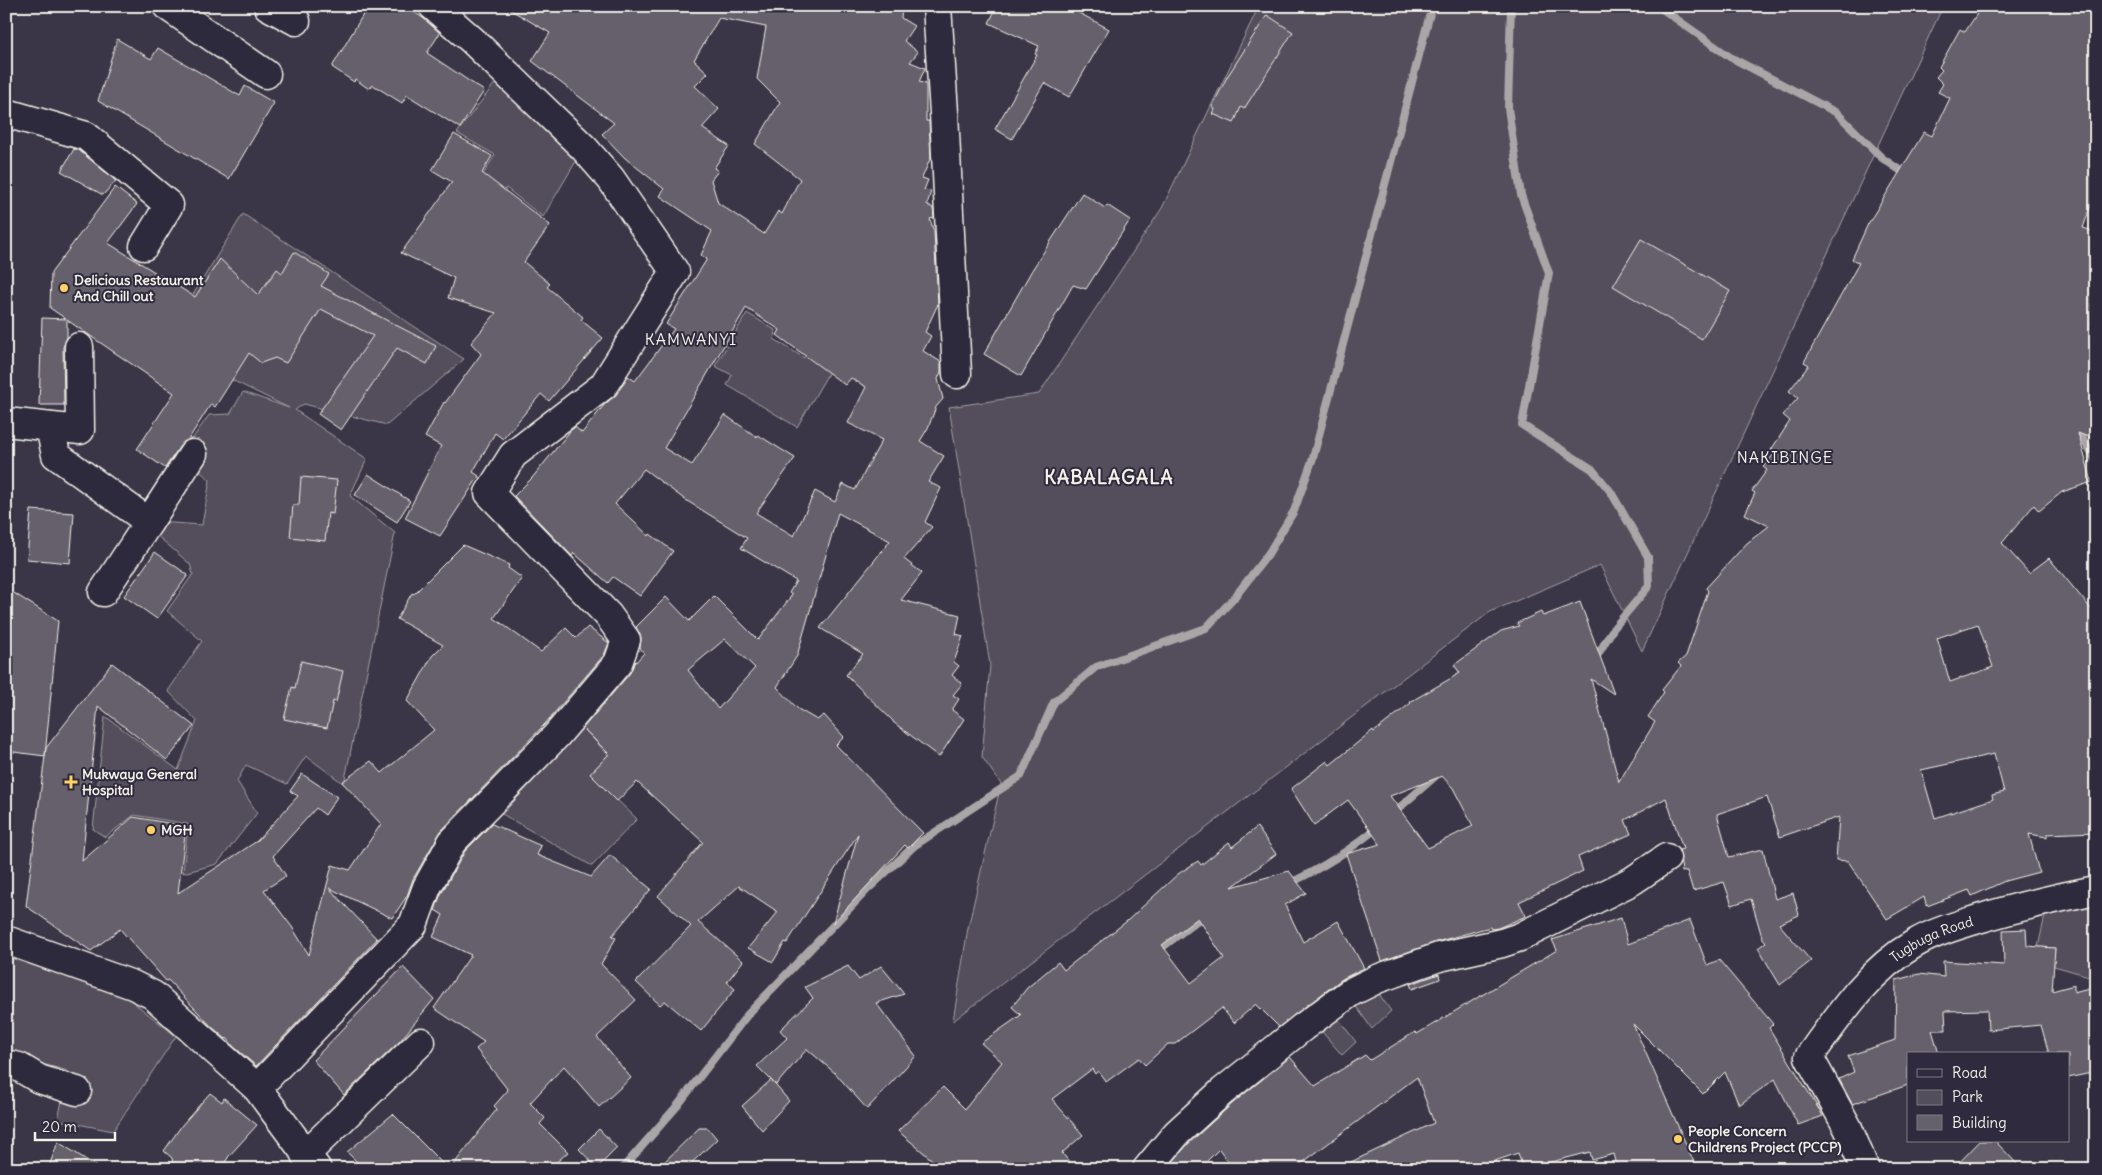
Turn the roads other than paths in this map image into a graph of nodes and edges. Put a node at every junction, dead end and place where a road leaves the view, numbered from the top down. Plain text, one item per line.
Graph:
1 (167, 6) edge
2 (268, 6) edge
3 (433, 6) edge
4 (937, 6) edge
5 (296, 21) dead end
6 (266, 74) dead end
7 (6, 113) edge
8 (144, 246) dead end
9 (79, 347) dead end
10 (957, 374) dead end
11 (6, 422) edge
12 (50, 426) junction
13 (193, 454) dead end
14 (149, 522) junction
15 (103, 592) dead end
16 (1666, 858) dead end
17 (2096, 890) edge
18 (6, 940) edge
19 (422, 1042) dead end
20 (6, 1064) edge
21 (257, 1088) junction
22 (77, 1091) dead end
23 (311, 1162) edge
24 (1147, 1169) edge
25 (1865, 1169) edge

1 - 6 street
2 - 5 street
3 - 21 street
4 - 10 street
7 - 8 street
9 - 12 street
11 - 12 street
12 - 14 street
13 - 14 street
14 - 15 street
16 - 24 street
17 - 25 street, Tugbuga Road
18 - 21 street
19 - 23 street
20 - 22 street
21 - 23 street

